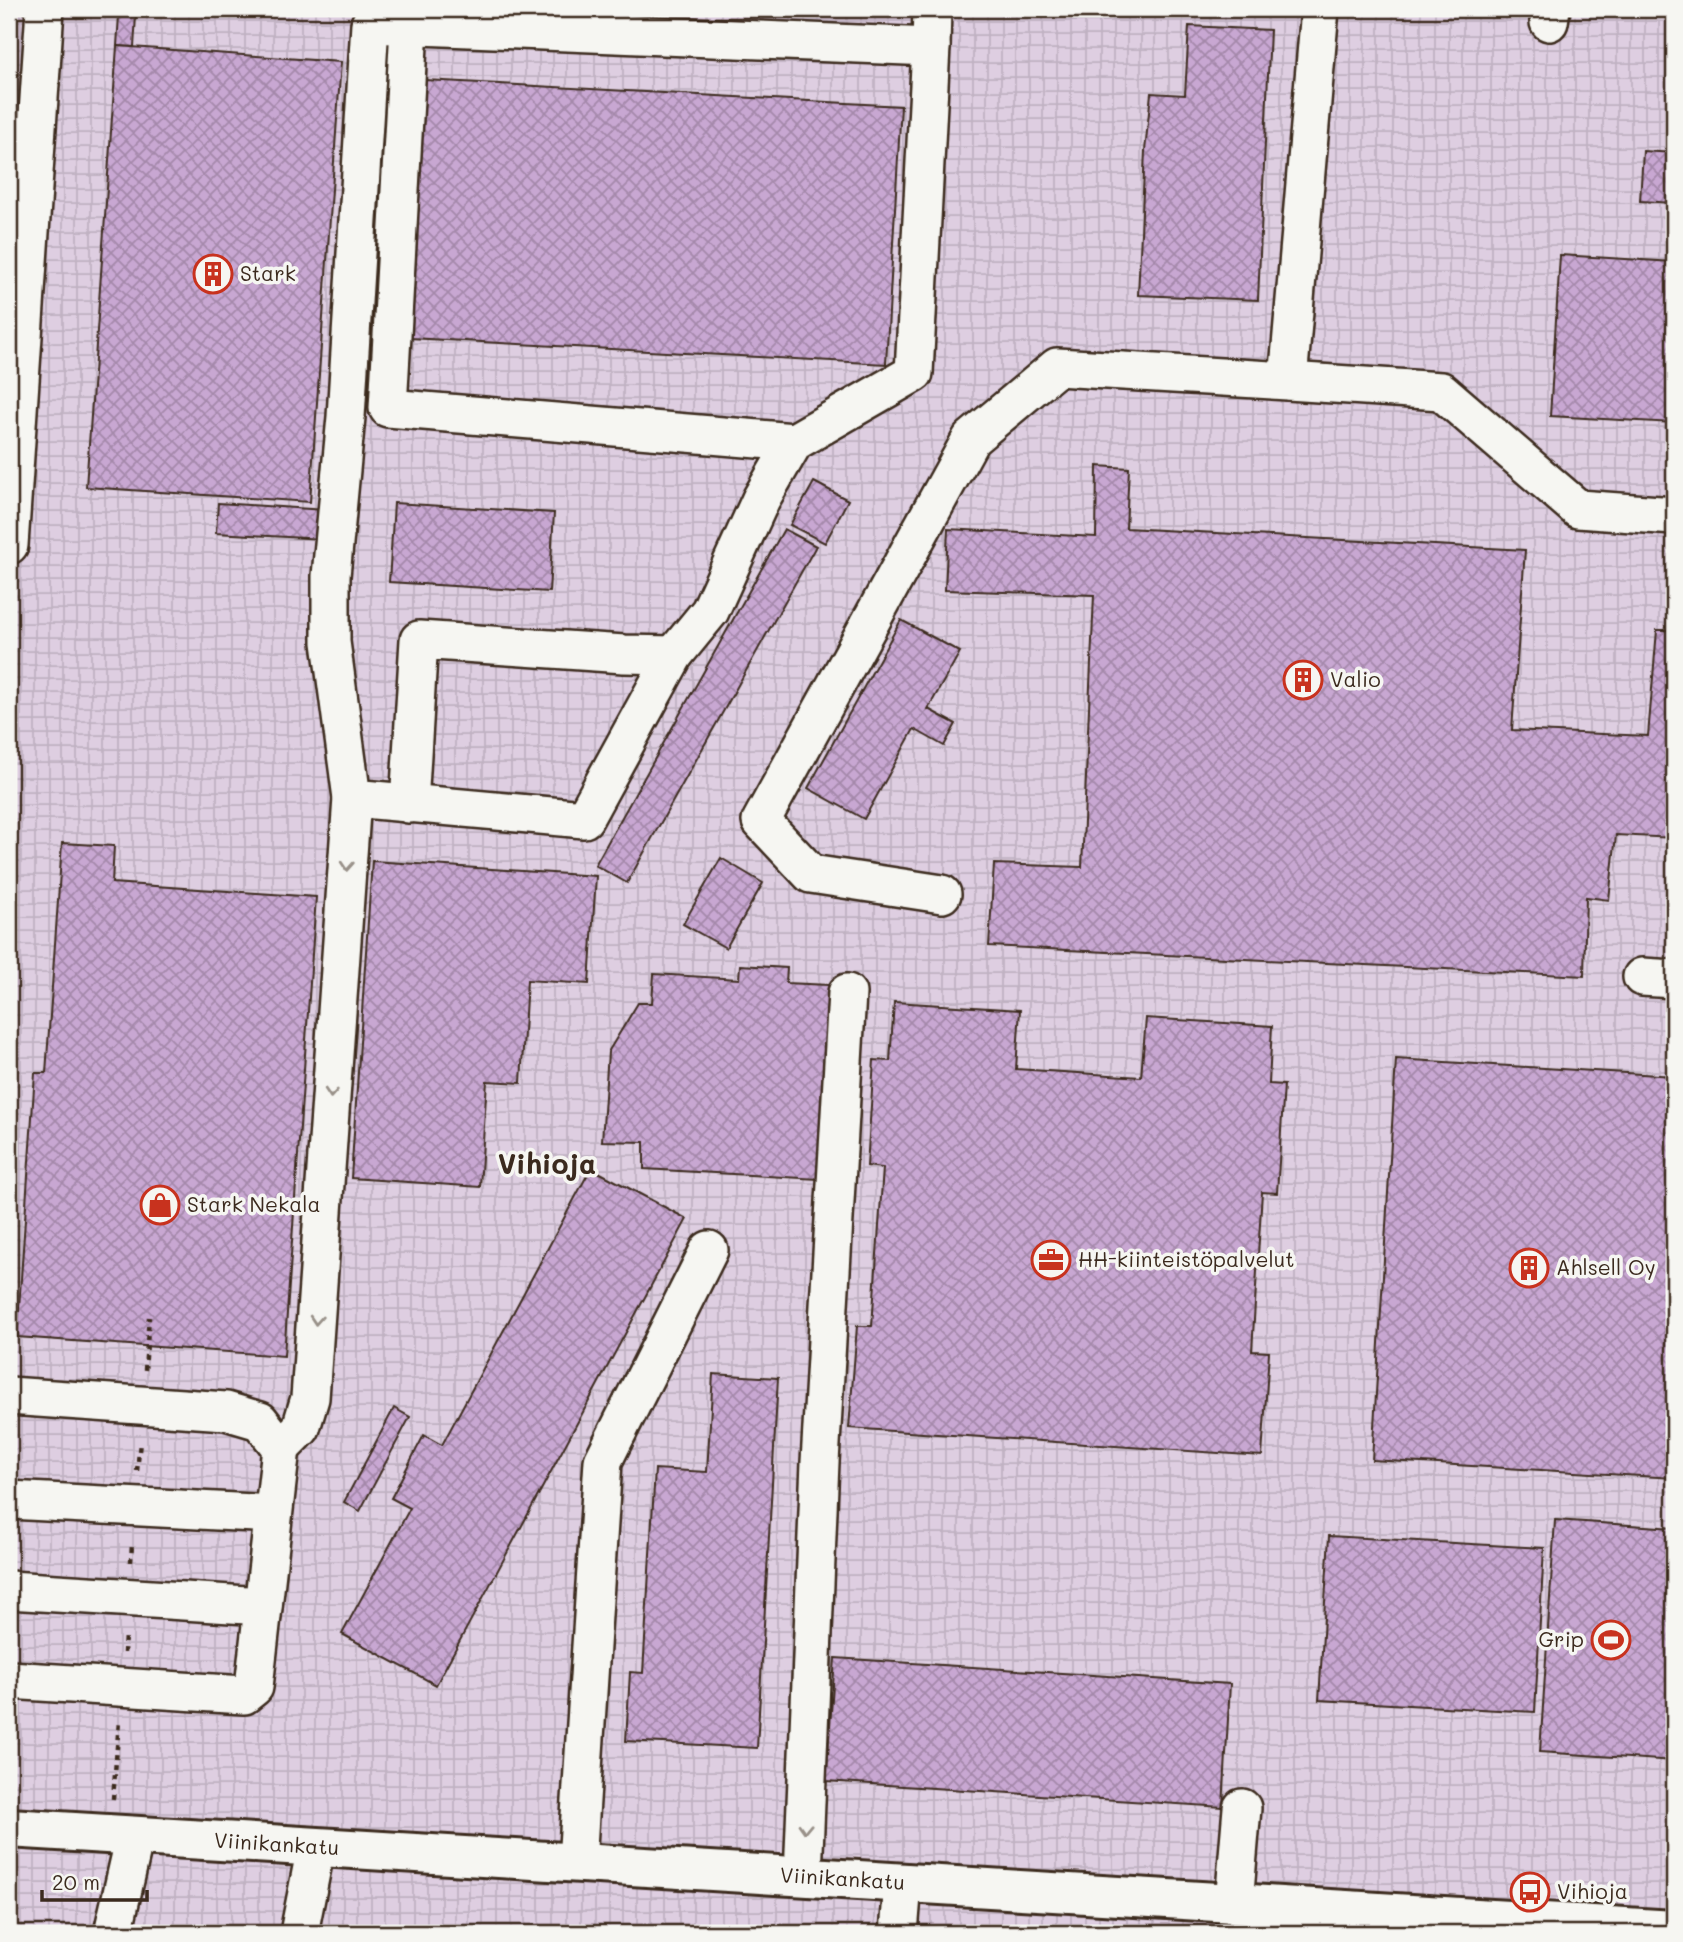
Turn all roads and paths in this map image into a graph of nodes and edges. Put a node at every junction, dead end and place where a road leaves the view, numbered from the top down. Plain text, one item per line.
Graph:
1 (45, 9) edge
2 (932, 9) edge
3 (1320, 9) edge
4 (409, 17) edge
5 (931, 47) junction
6 (1288, 381) junction
7 (794, 442) junction
8 (1674, 516) edge
9 (9, 545) edge
10 (674, 655) junction
11 (352, 798) junction
12 (410, 804) junction
13 (942, 894) dead end
14 (848, 993) dead end
15 (709, 1250) dead end
16 (9, 1396) edge
17 (281, 1448) junction
18 (9, 1500) edge
19 (273, 1514) junction
20 (9, 1590) edge
21 (264, 1606) junction
22 (9, 1680) edge
23 (1242, 1808) dead end
24 (9, 1828) edge
25 (135, 1836) junction
26 (316, 1847) junction
27 (577, 1862) junction
28 (803, 1876) junction
29 (903, 1883) junction
30 (1234, 1903) junction
31 (1674, 1930) edge
32 (113, 1933) edge
33 (299, 1933) edge
34 (899, 1933) edge

1 - 9 street
2 - 5 street
3 - 6 street
4 - 5 street
4 - 7 street
4 - 11 street
5 - 7 street
6 - 8 street
6 - 13 street
7 - 10 street
10 - 12 street
10 - 12 street
11 - 12 street
11 -> 17 street
14 -> 28 street
15 - 27 street
16 - 17 street
17 - 19 street
18 - 19 street
19 - 21 street
20 - 21 street
21 - 22 street
23 - 30 street
24 - 25 main road, Viinikankatu
25 - 26 main road, Viinikankatu
25 - 32 street
26 - 27 main road, Viinikankatu
26 - 33 street
27 - 28 main road, Viinikankatu
28 - 29 main road, Viinikankatu
29 - 30 main road, Viinikankatu
29 - 34 street
30 - 31 main road, Viinikankatu

